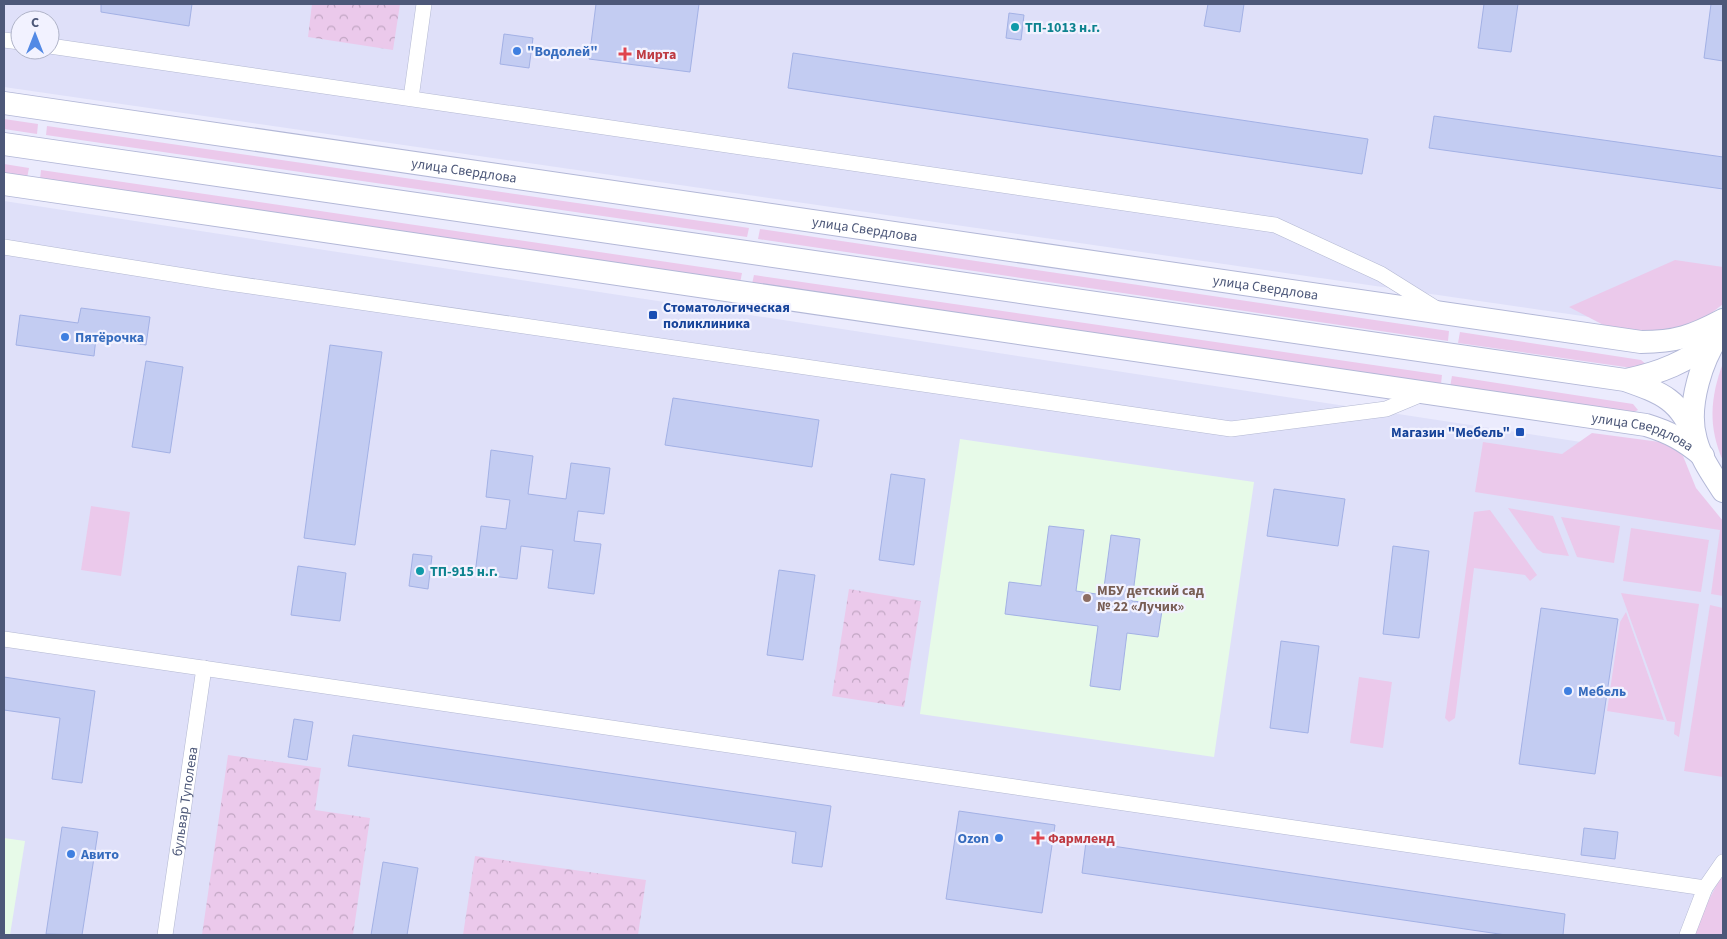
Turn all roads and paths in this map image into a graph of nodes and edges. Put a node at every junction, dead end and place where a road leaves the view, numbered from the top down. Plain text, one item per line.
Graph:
1 (424, 4) edge
2 (60, 47) edge
3 (411, 98) junction
4 (4, 103) edge
5 (4, 144) edge
6 (4, 184) edge
7 (4, 247) edge
8 (1440, 311) junction
9 (1721, 329) edge
10 (1625, 380) junction
11 (1424, 393) junction
12 (1699, 448) junction
13 (1723, 492) edge
14 (4, 639) edge
15 (204, 668) junction
16 (1723, 862) edge
17 (1705, 888) junction
18 (165, 935) edge
19 (1687, 935) edge

1 - 3 street
2 - 3 street
3 - 8 street
4 - 8 main road, улица Свердлова
5 - 10 main road, улица Свердлова
6 - 11 main road, улица Свердлова
7 - 11 street
8 - 9 main road, улица Свердлова
9 - 10 main road, улица Свердлова
9 - 12 main road
10 - 12 main road, улица Свердлова
11 - 12 main road, улица Свердлова
12 - 13 main road
14 - 15 street
15 - 17 street
15 - 18 street, бульвар Туполева
16 - 17 street
17 - 19 street

